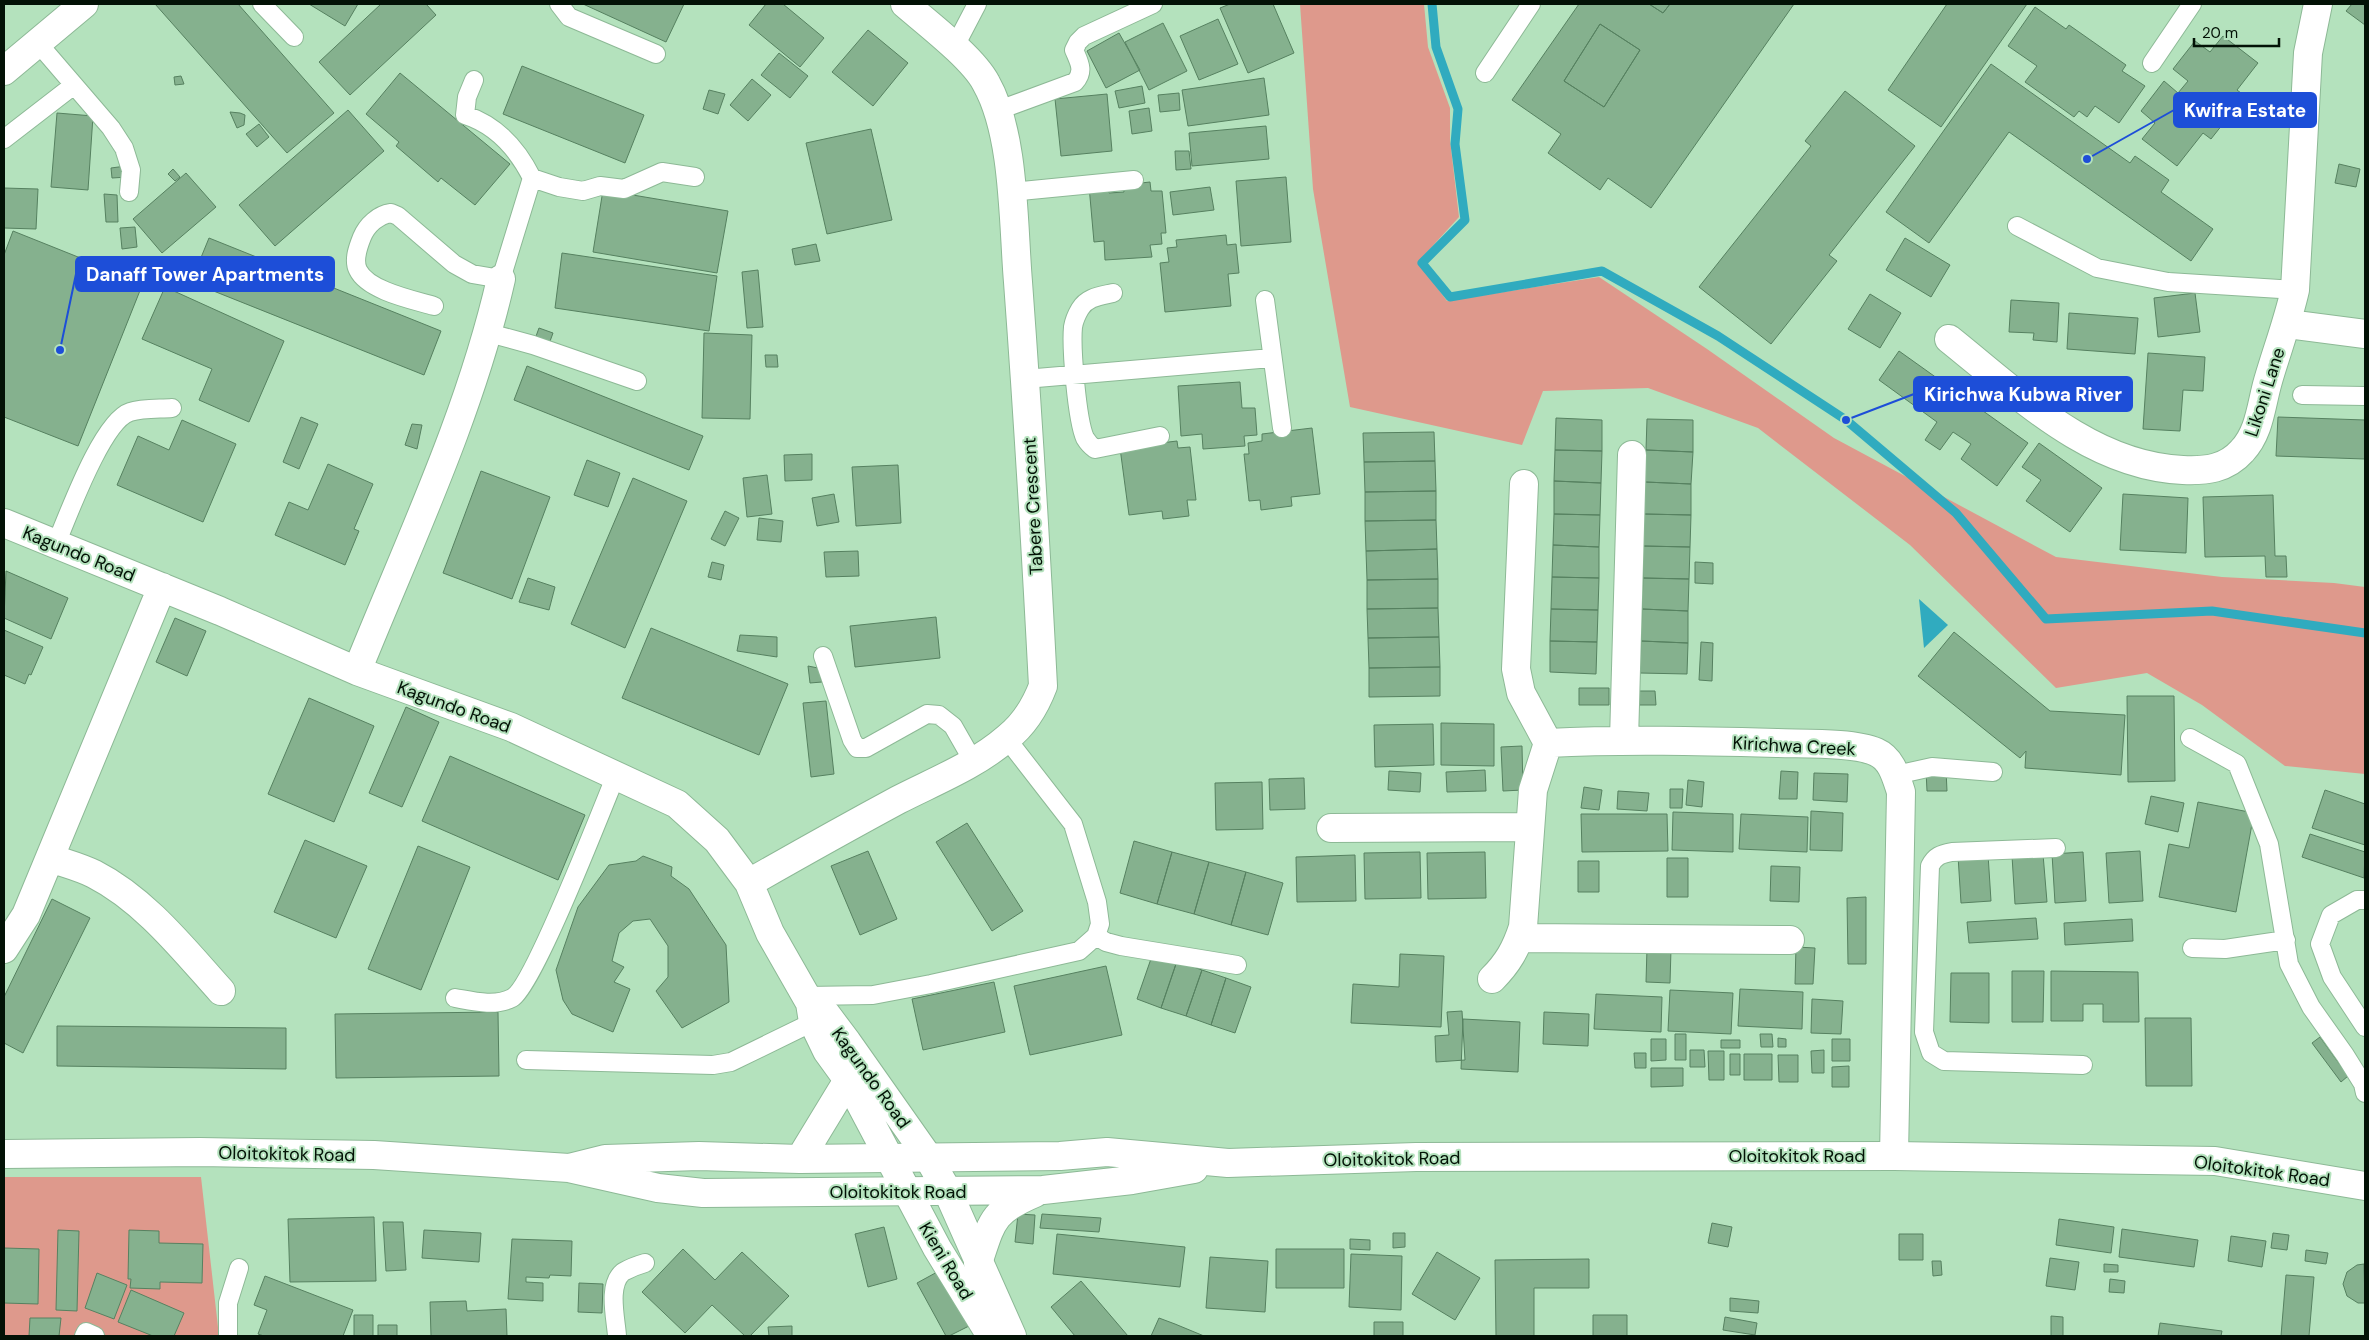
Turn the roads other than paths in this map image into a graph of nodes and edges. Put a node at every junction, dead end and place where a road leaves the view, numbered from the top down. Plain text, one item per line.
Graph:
1 (84, 4) edge
2 (262, 4) edge
3 (559, 4) edge
4 (905, 4) edge
5 (977, 4) edge
6 (1153, 4) edge
7 (1531, 4) edge
8 (2192, 4) edge
9 (2318, 4) edge
10 (294, 37) dead end
11 (37, 42) junction
12 (954, 48) junction
13 (656, 54) dead end
14 (2152, 63) dead end
15 (4, 71) edge
16 (1485, 73) dead end
17 (474, 80) dead end
18 (74, 84) junction
19 (999, 110) junction
20 (4, 139) edge
21 (695, 177) dead end
22 (532, 178) junction
23 (1134, 180) dead end
24 (129, 192) dead end
25 (1011, 192) junction
26 (2018, 226) dead end
27 (501, 280) junction
28 (2295, 290) junction
29 (1113, 293) dead end
30 (1265, 300) dead end
31 (434, 306) dead end
32 (2288, 324) junction
33 (489, 333) junction
34 (2365, 334) edge
35 (1949, 339) dead end
36 (1272, 358) junction
37 (1075, 375) junction
38 (1025, 379) junction
39 (637, 381) dead end
40 (2302, 395) dead end
41 (2365, 396) edge
42 (172, 408) dead end
43 (1282, 428) dead end
44 (1160, 436) dead end
45 (1632, 454) dead end
46 (1524, 484) dead end
47 (4, 523) edge
48 (56, 544) junction
49 (162, 587) junction
50 (823, 656) dead end
51 (357, 670) junction
52 (2190, 738) dead end
53 (1007, 739) junction
54 (1624, 740) junction
55 (1548, 743) junction
56 (973, 762) junction
57 (1993, 772) dead end
58 (1896, 774) junction
59 (616, 776) junction
60 (1529, 827) junction
61 (1332, 828) dead end
62 (2056, 848) dead end
63 (50, 858) junction
64 (748, 883) junction
65 (2365, 900) edge
66 (1096, 936) junction
67 (1520, 938) junction
68 (1790, 940) dead end
69 (2286, 940) junction
70 (2192, 948) dead end
71 (4, 949) edge
72 (1237, 965) dead end
73 (1492, 979) dead end
74 (221, 991) dead end
75 (455, 998) dead end
76 (810, 1007) junction
77 (1911, 1021) junction
78 (2365, 1027) edge
79 (526, 1060) dead end
80 (2083, 1065) dead end
81 (848, 1080) junction
82 (2365, 1093) edge
83 (4, 1154) edge
84 (1894, 1156) junction
85 (888, 1157) junction
86 (928, 1157) junction
87 (800, 1159) junction
88 (1228, 1163) junction
89 (569, 1168) junction
90 (2365, 1186) edge
91 (905, 1190) junction
92 (1043, 1190) junction
93 (948, 1192) junction
94 (645, 1263) dead end
95 (978, 1263) junction
96 (239, 1268) dead end
97 (84, 1336) edge
98 (95, 1336) edge
99 (228, 1336) edge
100 (617, 1336) edge
101 (991, 1336) edge
102 (1012, 1336) edge

1 - 11 street
2 - 10 lane
3 - 13 lane
4 - 12 street, Tabere Crescent
5 - 12 lane
6 - 19 lane
7 - 16 lane
8 - 14 lane
9 - 28 street, Likoni Lane
11 - 15 street
11 - 18 lane
12 - 19 street, Tabere Crescent
17 - 22 lane
18 - 20 lane
18 - 24 lane
19 - 25 street, Tabere Crescent
21 - 22 lane
22 - 27 lane
23 - 25 lane
25 - 38 street, Tabere Crescent
26 - 28 lane
27 - 31 lane
27 - 33 street
28 - 32 street, Likoni Lane
29 - 37 lane
30 - 36 lane
32 - 34 street, Likoni Lane
32 - 35 street, Likoni Lane
33 - 39 lane
33 - 51 street
36 - 37 lane
36 - 43 lane
37 - 38 lane
37 - 44 lane
38 - 53 street, Tabere Crescent
40 - 41 lane
42 - 48 lane
45 - 54 street
46 - 55 street
47 - 48 street, Kagundo Road
48 - 49 street, Kagundo Road
49 - 51 street, Kagundo Road
49 - 63 street
50 - 56 lane
51 - 59 street, Kagundo Road
52 - 69 lane
53 - 56 street, Tabere Crescent
53 - 66 lane
54 - 55 street, Kirichwa Creek
54 - 58 street, Kirichwa Creek
55 - 60 street
56 - 64 street, Tabere Crescent
57 - 58 lane
58 - 77 street, Kirichwa Creek
59 - 64 street, Kagundo Road
59 - 75 lane
60 - 61 street
60 - 67 street
62 - 77 lane
63 - 71 street
63 - 74 street
64 - 76 street, Kagundo Road
65 - 78 lane
66 - 72 lane
66 - 76 lane
67 - 68 street
67 - 73 street
69 - 70 lane
69 - 82 lane
76 - 79 lane
76 - 81 street, Kagundo Road
76 - 86 street, Kagundo Road
77 - 80 lane
77 - 84 street, Kirichwa Creek
81 - 85 street, Kagundo Road
81 - 87 street
83 - 89 street, Oloitokitok Road
84 - 88 street, Oloitokitok Road
84 - 90 street, Oloitokitok Road
85 - 86 street, Oloitokitok Road
85 - 87 street, Oloitokitok Road
85 - 91 street, Kieni Road
86 - 88 street, Oloitokitok Road
86 - 93 street, Kieni Road
87 - 89 street, Oloitokitok Road
88 - 92 street, Oloitokitok Road
89 - 91 street, Oloitokitok Road
91 - 93 street, Oloitokitok Road
91 - 101 street, Kieni Road
92 - 93 street, Oloitokitok Road
92 - 95 street
93 - 95 street, Kieni Road
94 - 100 lane
95 - 102 street, Kieni Road
96 - 99 lane
97 - 98 lane

